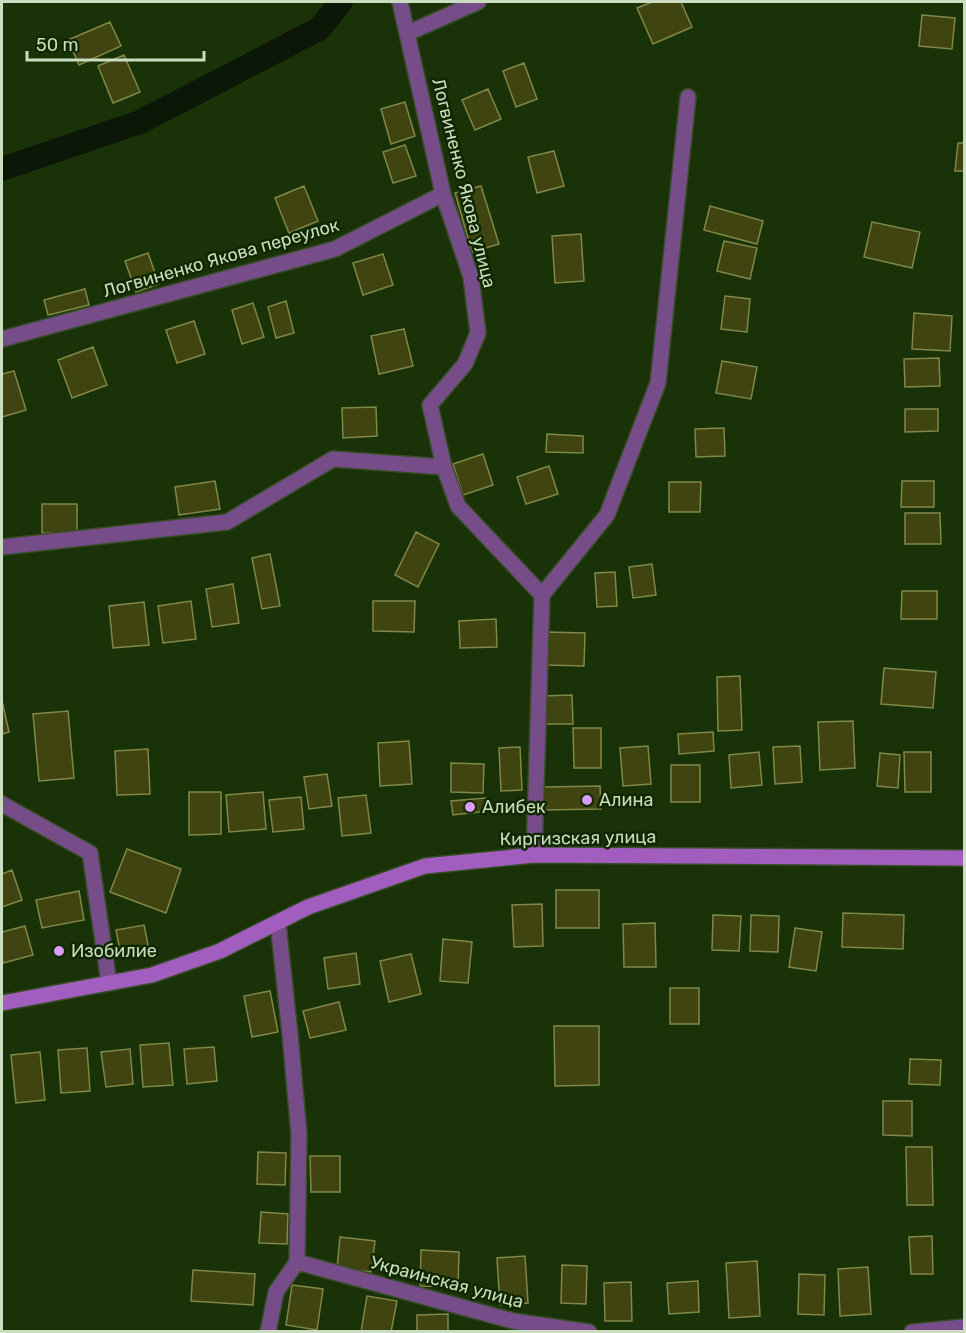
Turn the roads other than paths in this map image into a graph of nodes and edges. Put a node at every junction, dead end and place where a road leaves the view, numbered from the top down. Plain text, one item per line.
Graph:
1 (400, 2) edge
2 (478, 2) edge
3 (408, 33) junction
4 (688, 97) dead end
5 (443, 194) junction
6 (2, 339) edge
7 (444, 467) junction
8 (2, 547) edge
9 (542, 595) junction
10 (2, 804) edge
11 (534, 855) junction
12 (964, 858) edge
13 (278, 923) junction
14 (109, 983) junction
15 (2, 1003) edge
16 (297, 1262) junction
17 (964, 1327) edge
18 (268, 1332) edge
19 (589, 1332) edge
20 (912, 1332) edge

1 - 3 street, Логвиненко Якова улица
2 - 3 street
3 - 5 street, Логвиненко Якова улица
4 - 9 street
5 - 6 street, Логвиненко Якова переулок
5 - 7 street, Логвиненко Якова улица
7 - 8 street
7 - 9 street, Логвиненко Якова улица
9 - 11 street
10 - 14 street
11 - 12 main road, Киргизская улица
11 - 13 main road, Киргизская улица
13 - 14 main road, Киргизская улица
13 - 16 street
14 - 15 main road, Киргизская улица
16 - 18 street
16 - 19 street, Украинская улица
17 - 20 street

